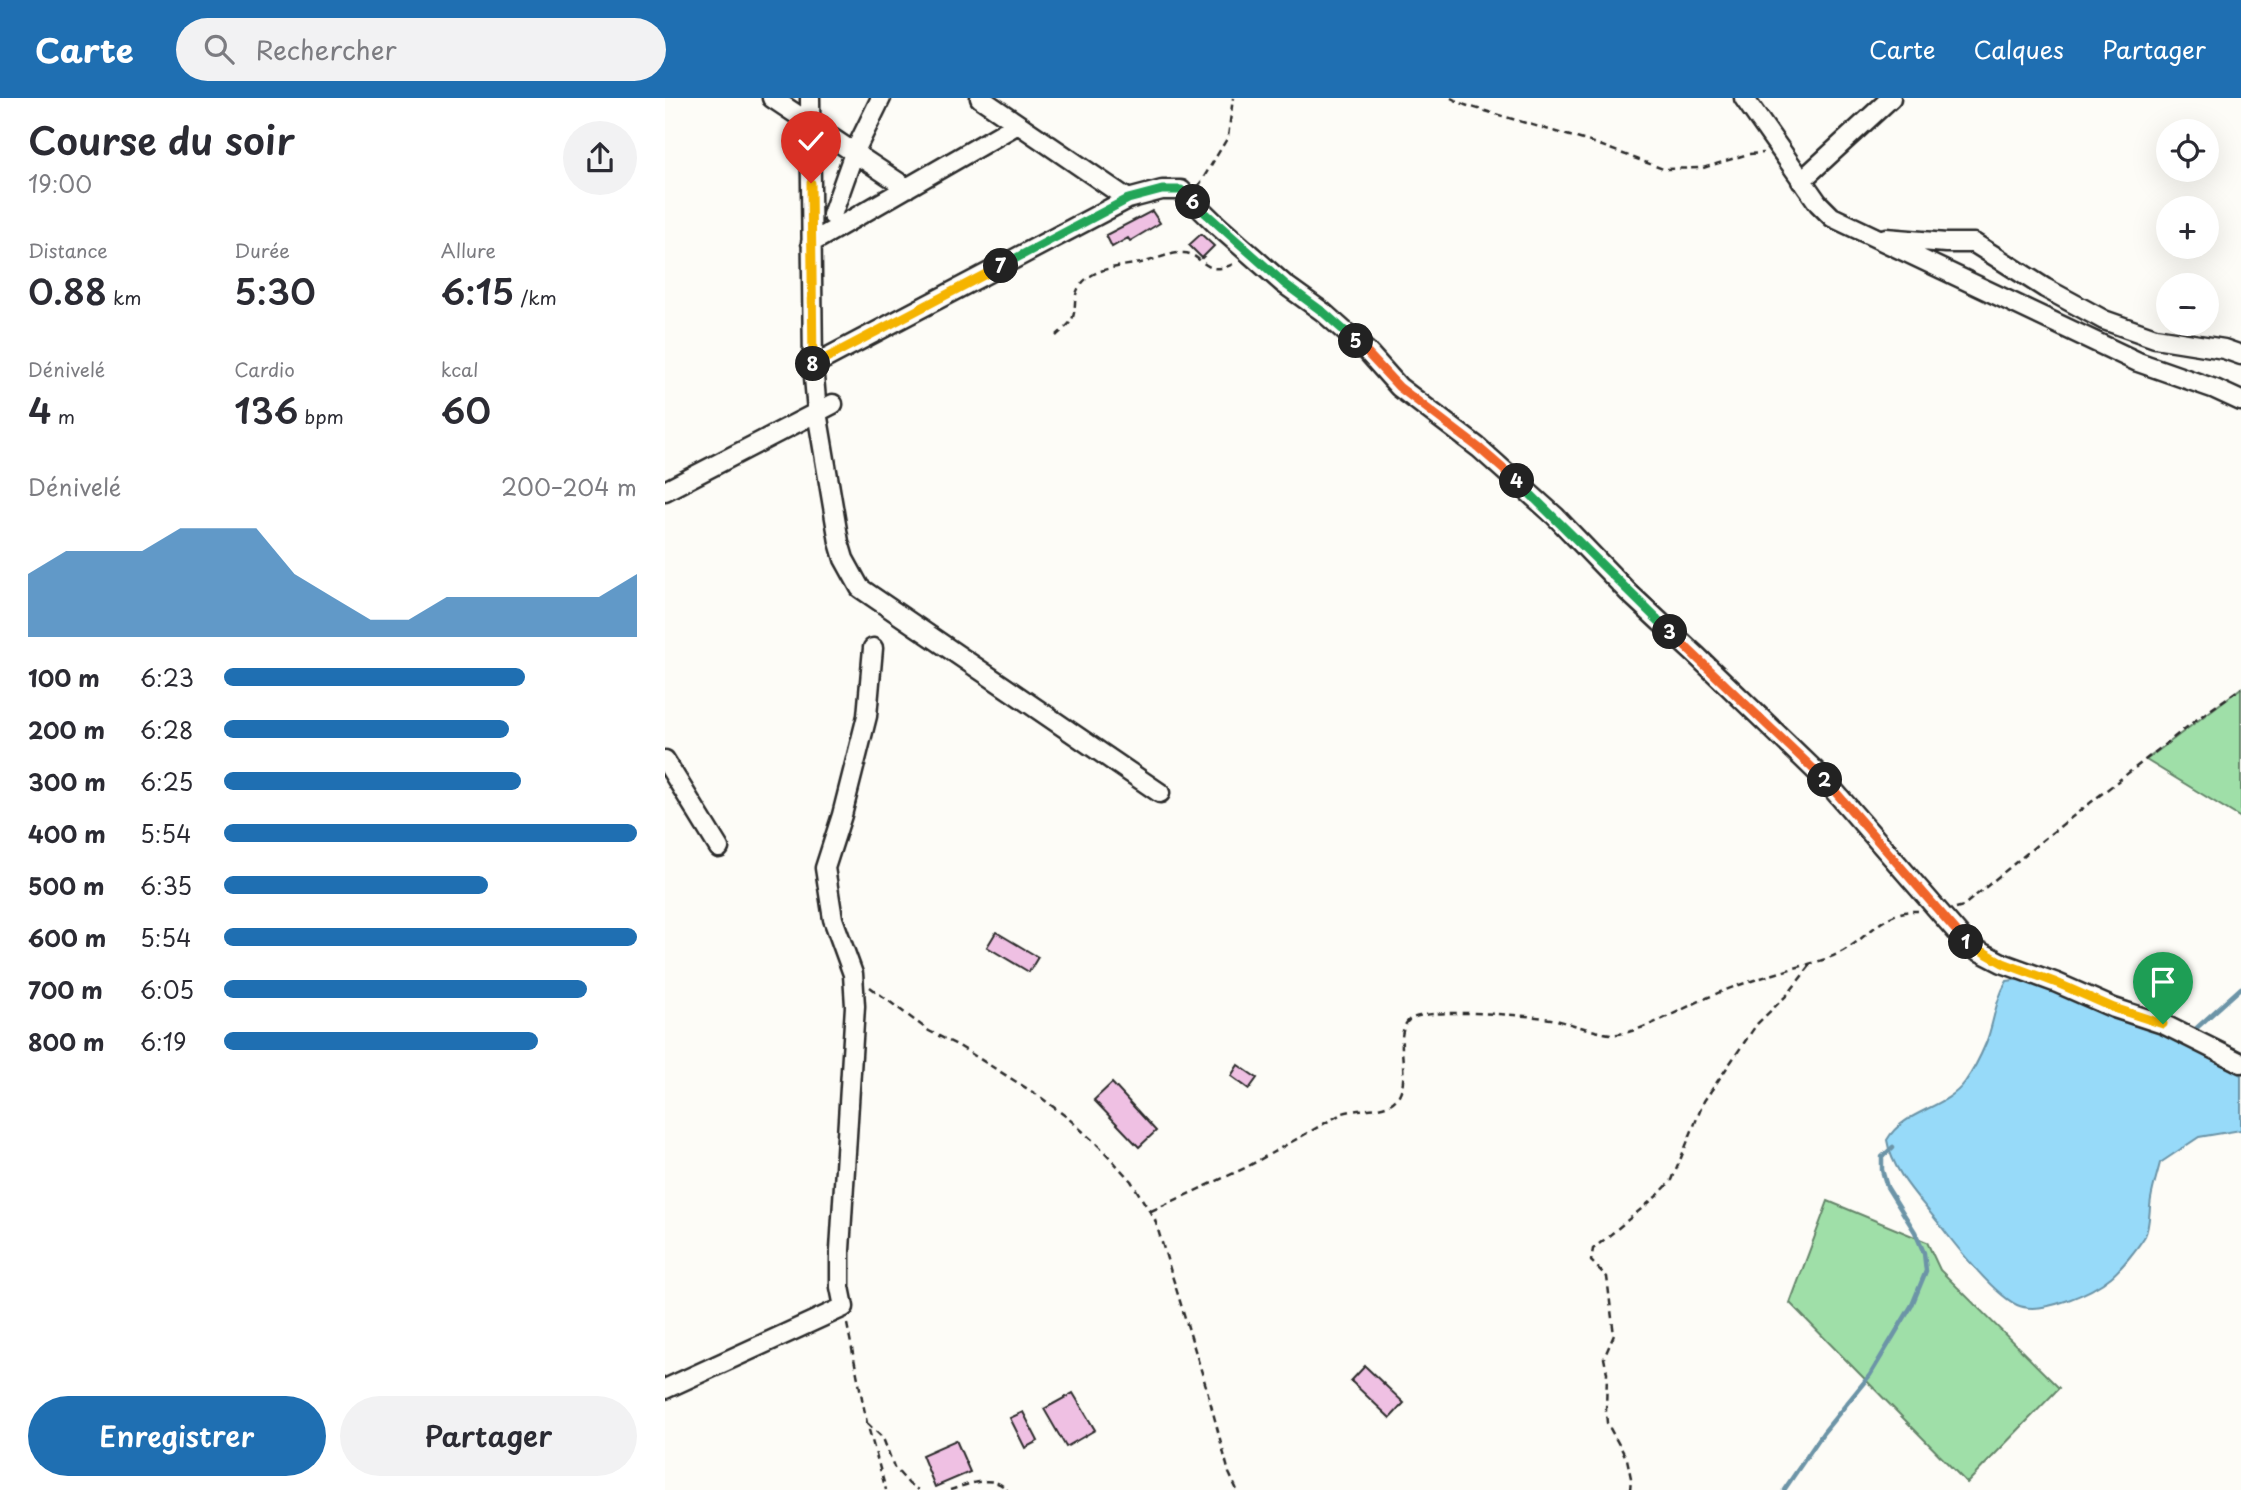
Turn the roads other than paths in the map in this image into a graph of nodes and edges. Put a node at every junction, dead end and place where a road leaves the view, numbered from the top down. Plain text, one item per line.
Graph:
1 (772, 98) edge
2 (810, 98) edge
3 (881, 98) edge
4 (980, 98) edge
5 (1744, 98) edge
6 (1891, 98) edge
7 (811, 124) junction
8 (1018, 124) junction
9 (854, 153) junction
10 (1801, 181) junction
11 (907, 188) junction
12 (1128, 199) junction
13 (832, 215) dead end
14 (1872, 237) junction
15 (811, 243) junction
16 (2241, 355) edge
17 (813, 365) junction
18 (2241, 401) edge
19 (825, 408) junction
20 (665, 491) edge
21 (873, 648) dead end
22 (665, 760) edge
23 (1160, 793) dead end
24 (719, 848) dead end
25 (2241, 1063) edge
26 (665, 1389) edge

1 - 7 street
2 - 7 street
3 - 9 street
4 - 8 street
5 - 10 street
6 - 10 street
7 - 9 street
7 - 15 street
8 - 11 street
8 - 12 street
9 - 11 street
9 - 13 street
10 - 14 street
11 - 15 street
12 - 17 street
12 - 25 street
14 - 16 street
14 - 18 street
15 - 17 street
17 - 19 street
19 - 20 street
19 - 23 street
21 - 26 street
22 - 24 street

